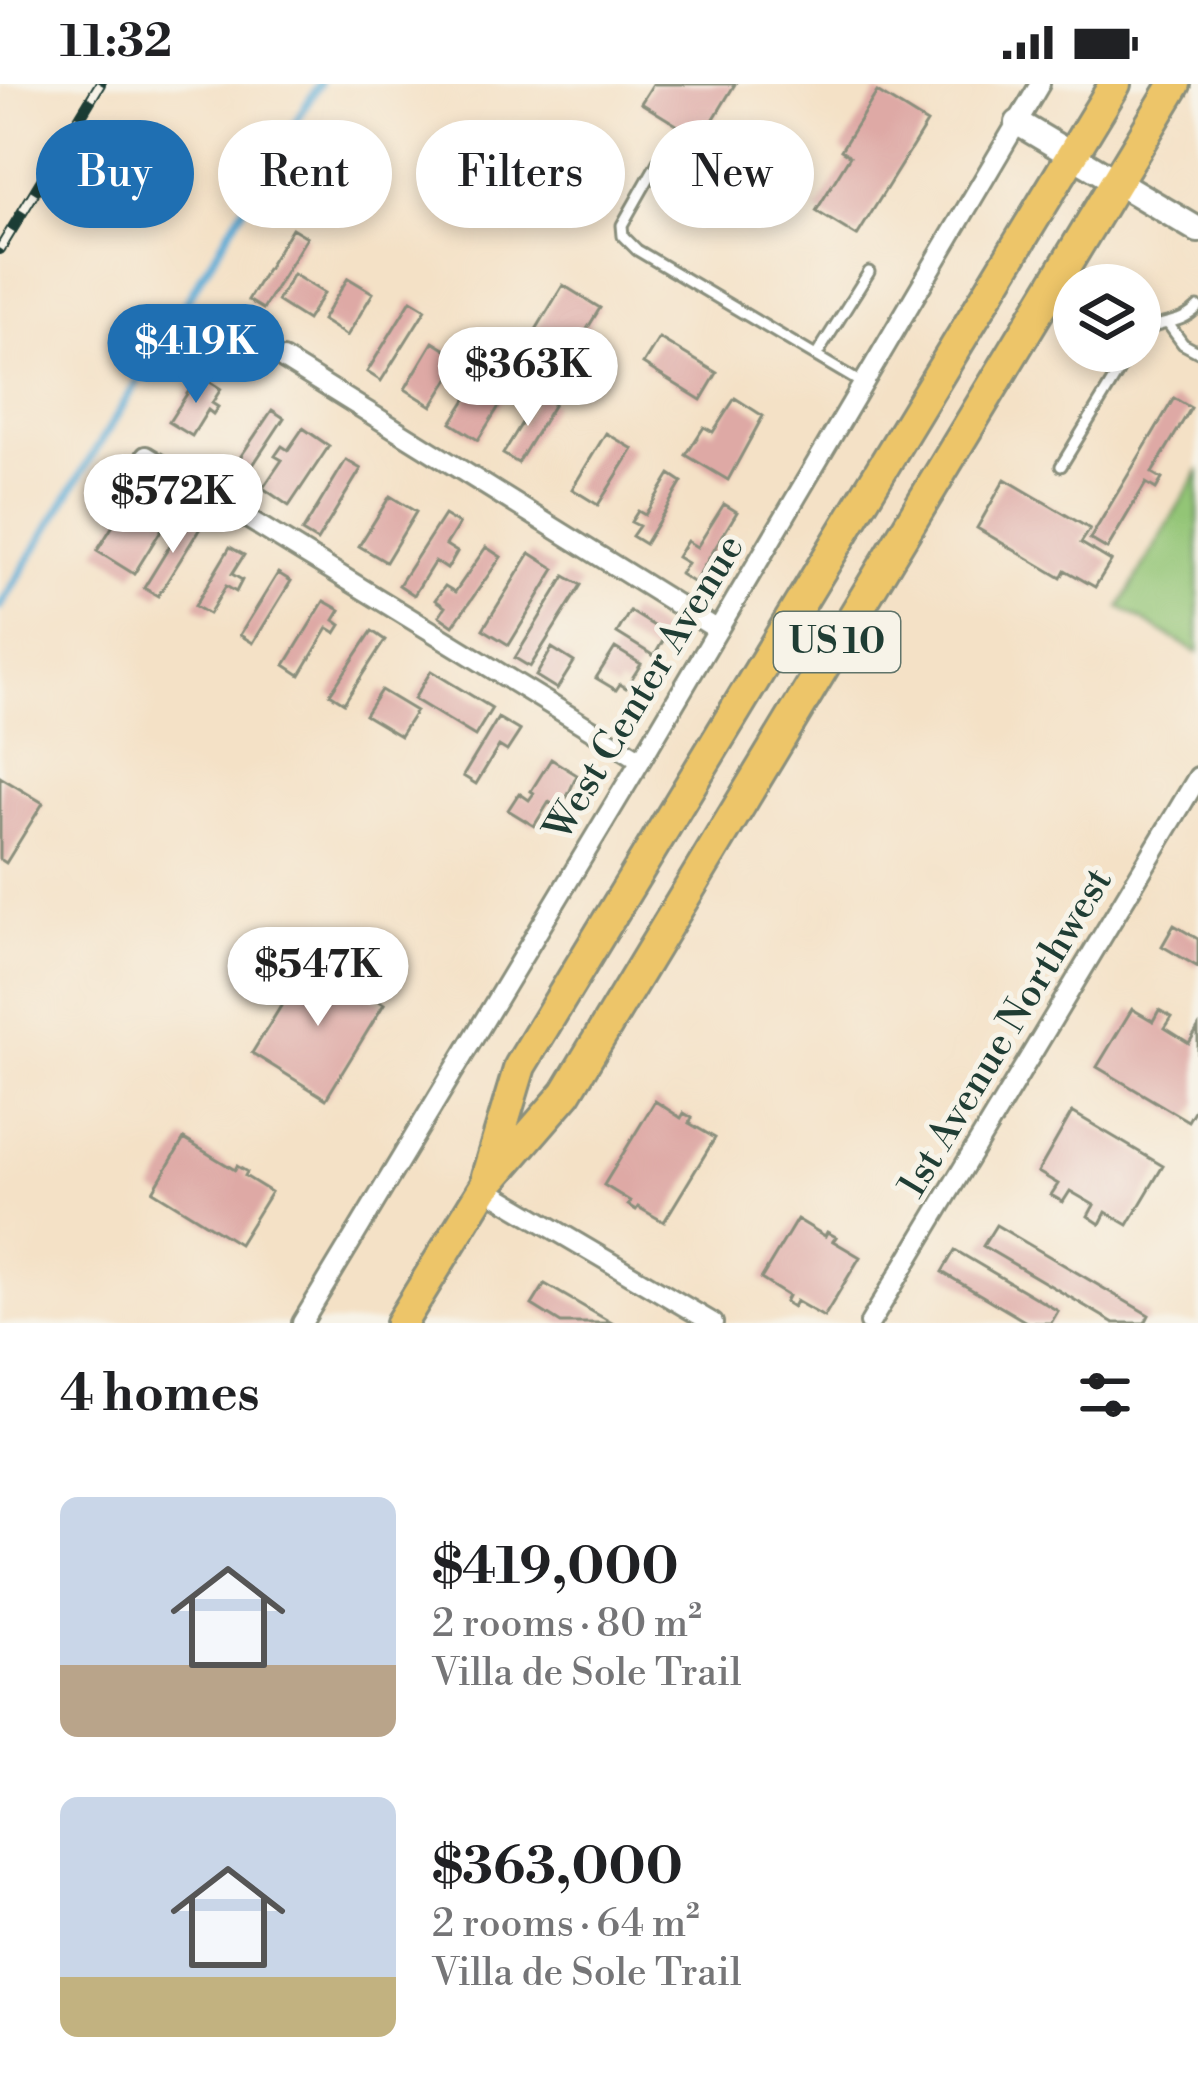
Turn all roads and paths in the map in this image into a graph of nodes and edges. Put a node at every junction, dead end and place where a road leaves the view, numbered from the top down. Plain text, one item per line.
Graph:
1 (1040, 84) edge
2 (1115, 84) edge
3 (1175, 84) edge
4 (1018, 123) junction
5 (1073, 154) junction
6 (649, 178) edge
7 (1117, 180) junction
8 (1198, 230) edge
9 (869, 272) dead end
10 (1198, 307) edge
11 (1169, 325) junction
12 (1161, 326) edge
13 (1198, 352) edge
14 (816, 356) junction
15 (284, 359) dead end
16 (1118, 372) edge
17 (863, 384) junction
18 (146, 456) dead end
19 (1061, 466) dead end
20 (718, 630) junction
21 (641, 760) junction
22 (1198, 777) edge
23 (484, 1188) junction
24 (302, 1323) edge
25 (401, 1323) edge
26 (713, 1323) edge
27 (870, 1323) edge

1 - 4 street, West Center Avenue
2 - 5 main road, US 10
3 - 7 main road, US 10
4 - 5 street
4 - 17 street, West Center Avenue
5 - 7 street
5 - 23 main road, US 10
6 - 14 lane
7 - 8 street
7 - 23 main road, US 10
9 - 14 lane
10 - 11 lane
11 - 12 lane
11 - 13 lane
14 - 17 lane
15 - 20 street
16 - 19 lane
17 - 20 street, West Center Avenue
18 - 21 street
20 - 21 street, West Center Avenue
21 - 24 street, West Center Avenue
22 - 27 street, 1st Avenue Northwest
23 - 25 main road, US 10
23 - 26 street

